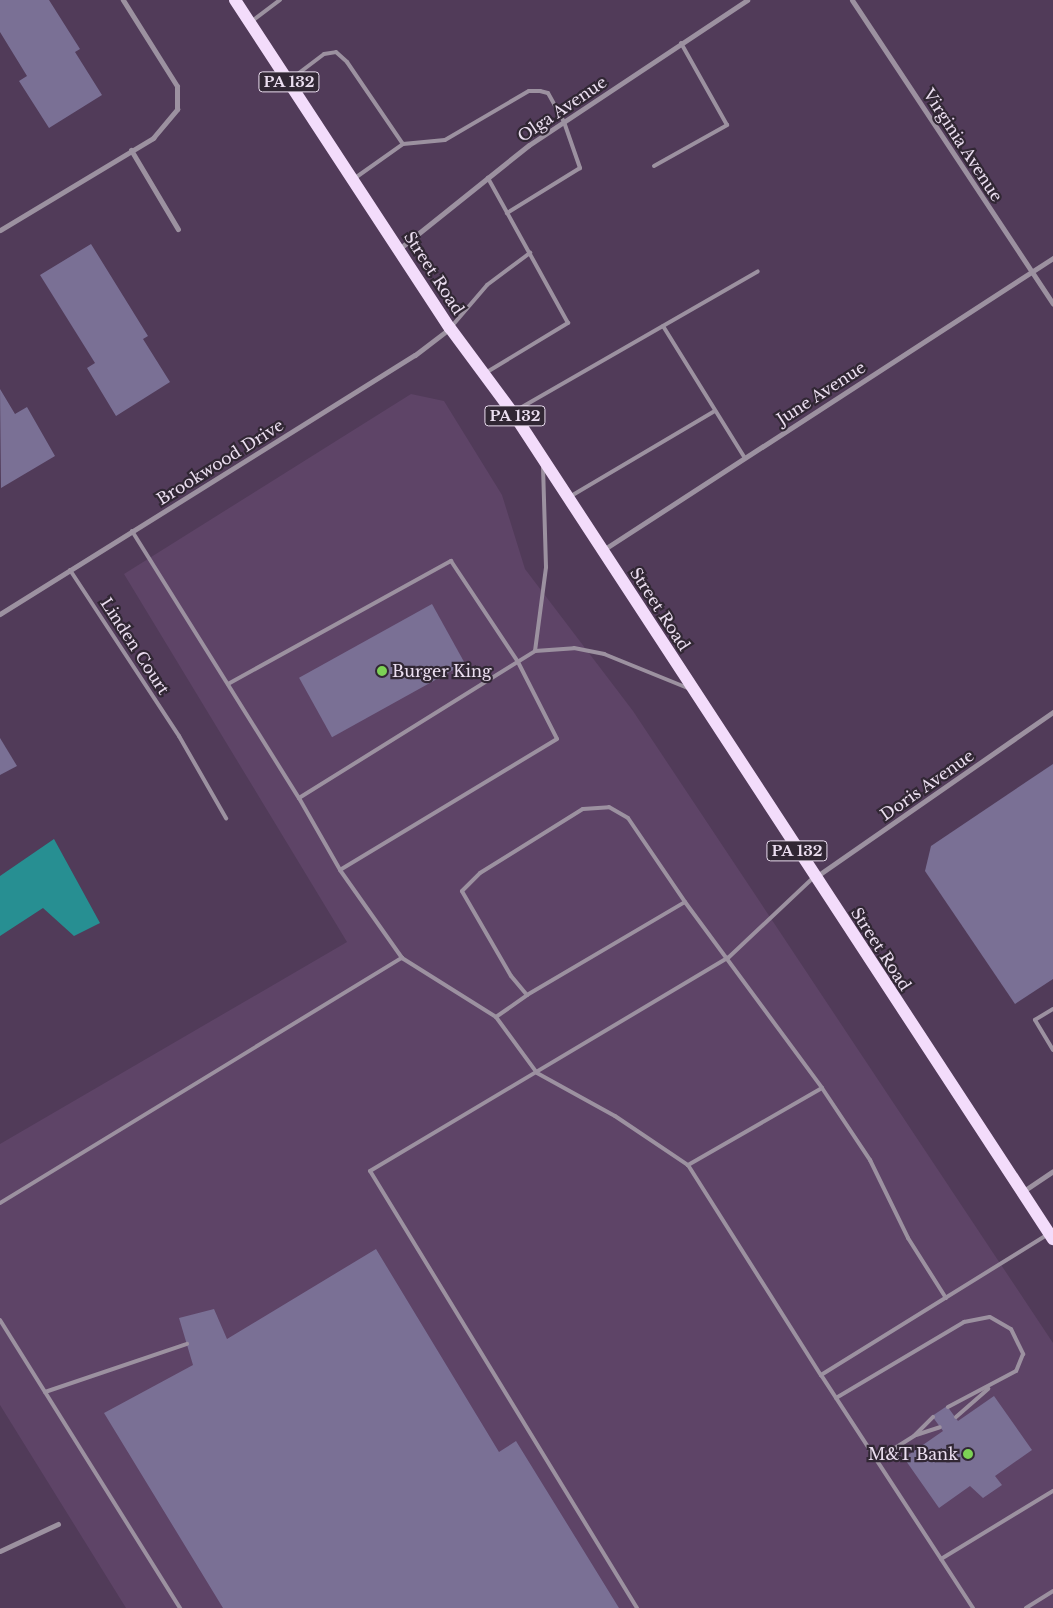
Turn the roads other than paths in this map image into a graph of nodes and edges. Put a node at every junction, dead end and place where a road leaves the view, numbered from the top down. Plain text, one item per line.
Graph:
1 (123, 0) edge
2 (235, 0) edge
3 (280, 0) edge
4 (747, 0) edge
5 (852, 0) edge
6 (250, 22) junction
7 (681, 43) junction
8 (289, 81) junction
9 (564, 122) junction
10 (402, 144) junction
11 (131, 150) junction
12 (654, 166) dead end
13 (488, 178) junction
14 (353, 180) junction
15 (507, 213) junction
16 (0, 230) edge
17 (178, 230) dead end
18 (398, 249) junction
19 (530, 254) junction
20 (1053, 258) edge
21 (758, 271) dead end
22 (1032, 272) junction
23 (1053, 304) edge
24 (663, 326) junction
25 (450, 328) junction
26 (484, 373) junction
27 (715, 411) junction
28 (513, 413) junction
29 (744, 458) junction
30 (543, 461) junction
31 (568, 498) junction
32 (132, 531) junction
33 (603, 550) junction
34 (70, 570) junction
35 (0, 613) edge
36 (535, 651) junction
37 (518, 662) junction
38 (228, 684) junction
39 (694, 691) junction
40 (1053, 712) edge
41 (299, 798) junction
42 (226, 818) dead end
43 (340, 870) junction
44 (814, 878) junction
45 (685, 902) junction
46 (402, 958) junction
47 (728, 958) junction
48 (527, 995) junction
49 (1053, 1009) edge
50 (496, 1017) junction
51 (1053, 1050) edge
52 (537, 1073) junction
53 (822, 1088) junction
54 (688, 1165) junction
55 (1053, 1171) edge
56 (1022, 1192) junction
57 (0, 1203) edge
58 (1051, 1236) edge
59 (946, 1298) junction
60 (0, 1320) edge
61 (187, 1344) dead end
62 (821, 1375) junction
63 (988, 1389) junction
64 (45, 1392) junction
65 (836, 1398) junction
66 (948, 1408) dead end
67 (933, 1417) dead end
68 (956, 1417) dead end
69 (940, 1427) dead end
70 (914, 1436) junction
71 (876, 1460) junction
72 (1053, 1491) edge
73 (58, 1524) dead end
74 (0, 1551) edge
75 (941, 1559) junction
76 (1053, 1591) edge
77 (180, 1608) edge
78 (637, 1608) edge
79 (973, 1608) edge
80 (1026, 1608) edge

1 - 11 street
2 - 6 main road, Street Road / PA 132
3 - 6 lane
4 - 7 street, Olga Avenue
5 - 22 street, Virginia Avenue
6 - 8 main road, Street Road / PA 132
7 - 9 street, Olga Avenue
7 - 12 lane
8 - 10 lane
8 - 14 main road, Street Road / PA 132
9 - 10 lane
9 - 13 street, Olga Avenue
9 - 15 lane
10 - 14 lane
11 - 16 street
11 - 17 street
13 - 15 lane
13 - 18 street, Olga Avenue
14 - 18 main road, Street Road / PA 132
15 - 19 lane
18 - 25 main road, Street Road / PA 132
19 - 25 lane
19 - 26 lane
20 - 22 street, June Avenue
21 - 24 lane
22 - 23 street, Virginia Avenue
22 - 29 street, June Avenue
24 - 27 lane
24 - 28 lane
25 - 26 main road, Street Road / PA 132
25 - 32 street, Brookwood Drive
26 - 28 main road, Street Road / PA 132
27 - 29 lane
27 - 31 lane
28 - 30 main road, Street Road / PA 132
29 - 33 street, June Avenue
30 - 31 main road, Street Road / PA 132
30 - 36 lane
31 - 33 main road, Street Road / PA 132
32 - 34 street, Brookwood Drive
32 - 38 lane
33 - 39 main road, Street Road / PA 132
34 - 35 street, Brookwood Drive
34 - 42 lane, Linden Court
36 - 37 lane
36 - 39 lane
37 - 38 lane
37 - 41 lane
37 - 43 lane
38 - 41 lane
39 - 44 main road, Street Road / PA 132
40 - 44 street, Doris Avenue
41 - 43 lane
43 - 46 lane
44 - 47 lane
44 - 56 main road, Street Road / PA 132
45 - 47 lane
45 - 48 lane
45 - 48 lane
46 - 50 lane
46 - 57 lane
47 - 52 lane
47 - 53 lane
48 - 50 lane
49 - 51 lane
50 - 52 lane
52 - 54 lane
52 - 78 lane
53 - 54 lane
53 - 59 lane
54 - 62 lane
55 - 56 street
56 - 58 main road, Street Road / PA 132
58 - 59 lane
59 - 62 lane
60 - 64 lane
61 - 64 lane
62 - 65 lane
63 - 65 lane
63 - 66 lane
63 - 68 lane
64 - 77 lane
65 - 71 lane
67 - 70 lane
69 - 70 lane
70 - 71 lane
71 - 75 lane
72 - 75 lane
73 - 74 street
75 - 79 lane
76 - 80 lane

